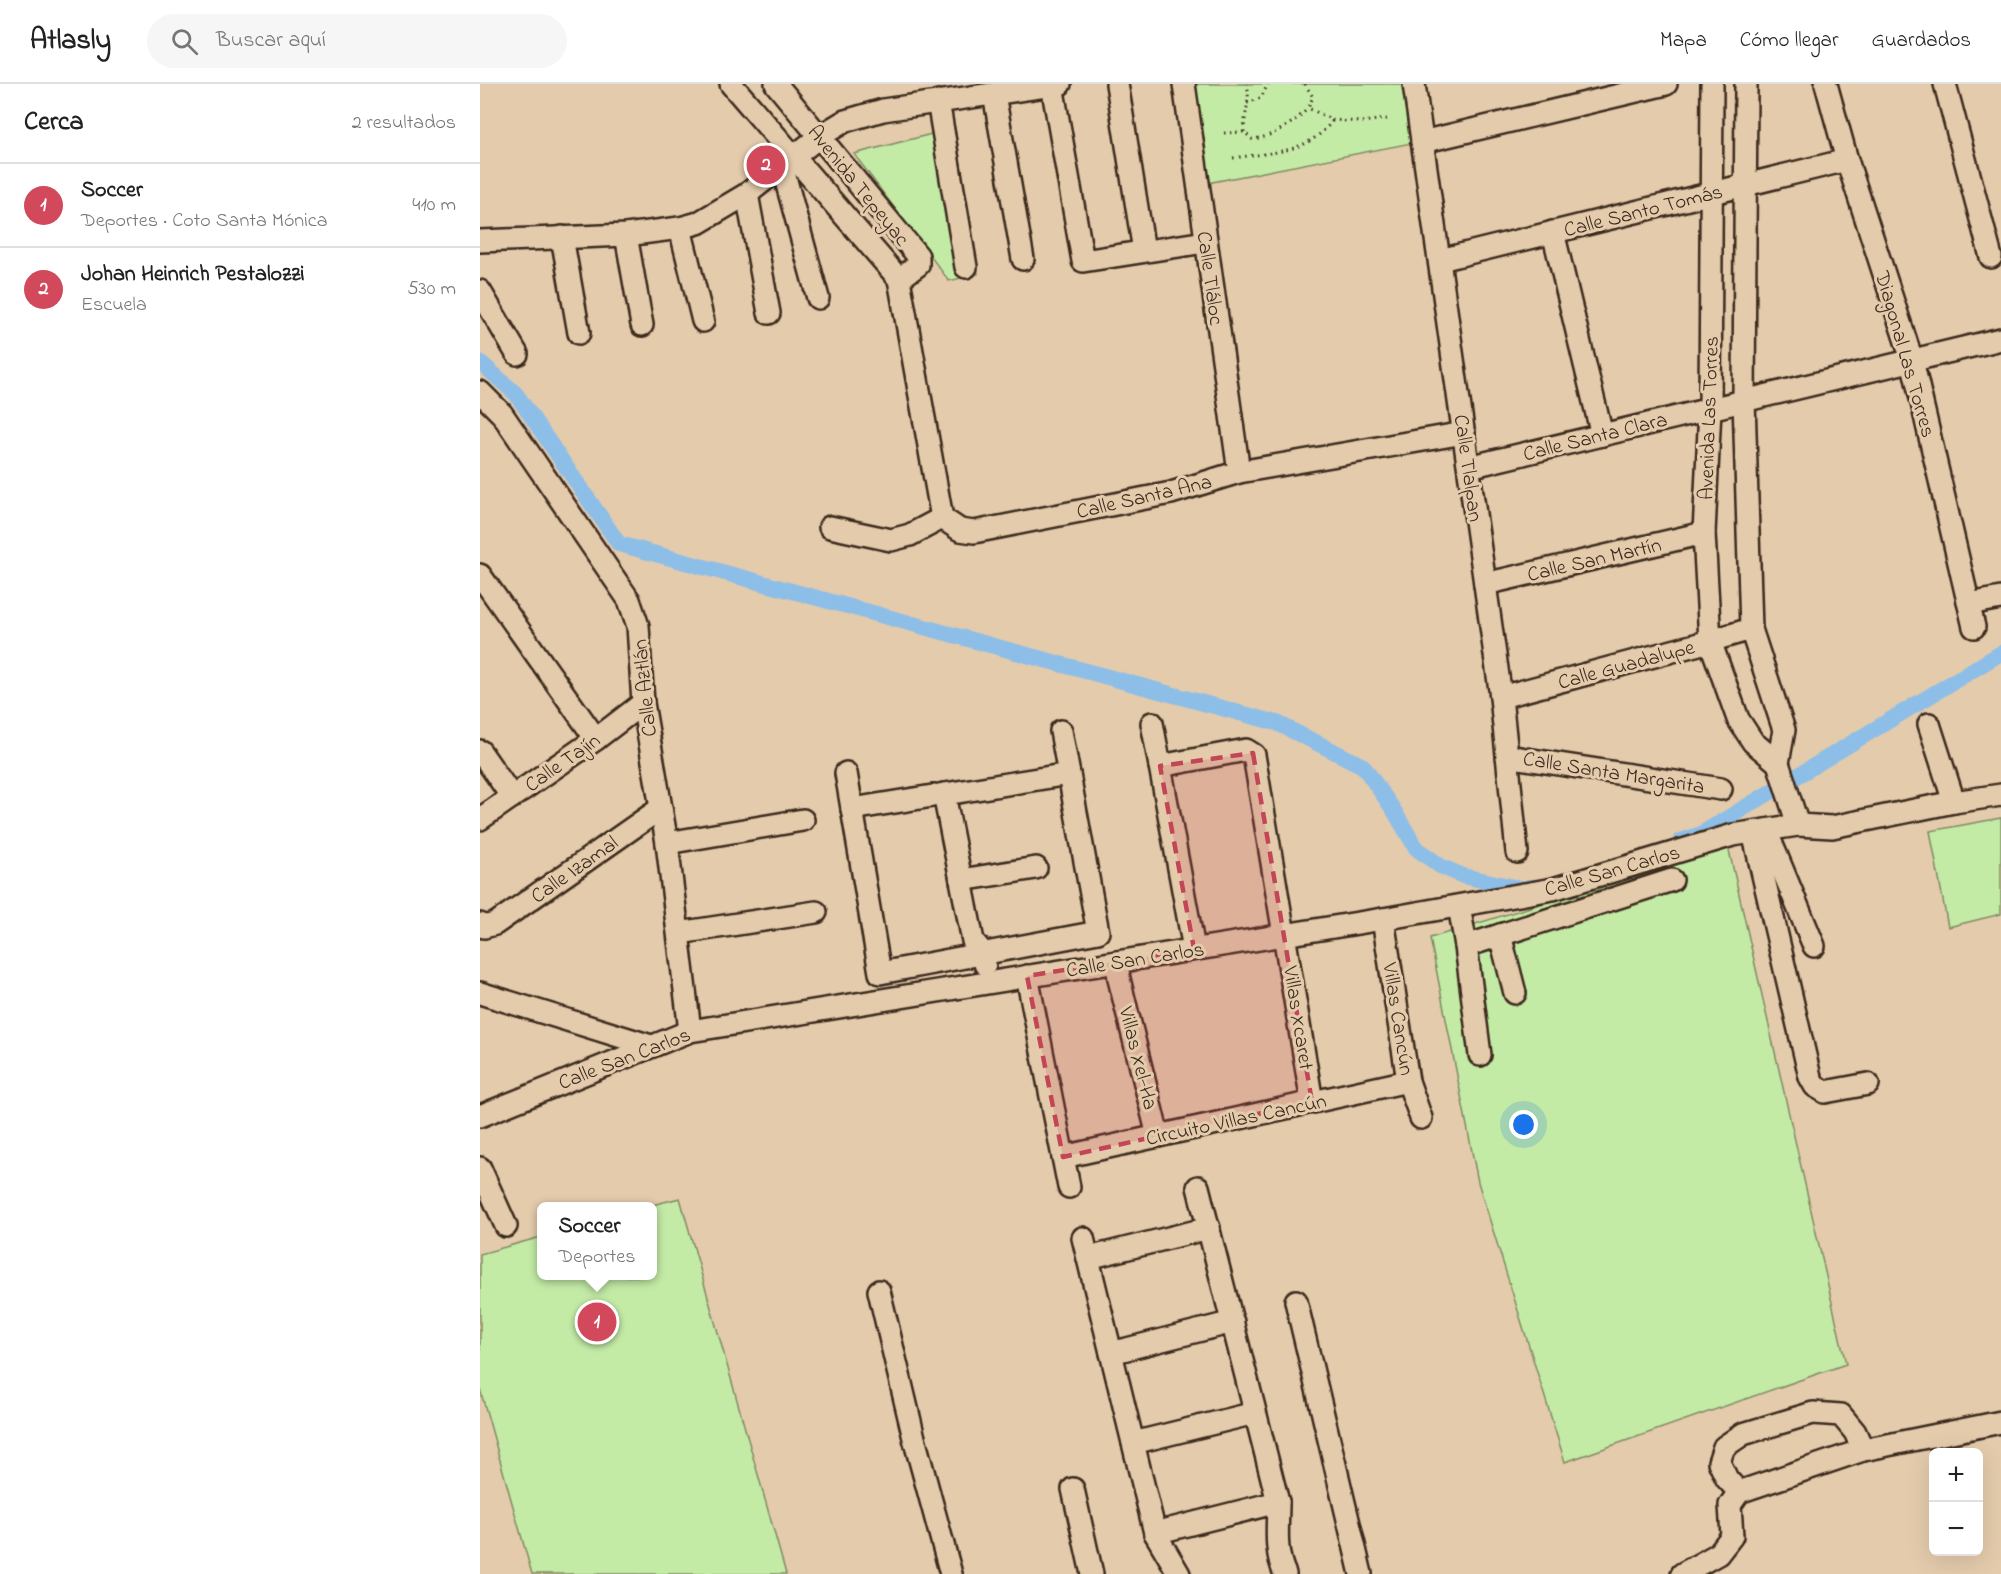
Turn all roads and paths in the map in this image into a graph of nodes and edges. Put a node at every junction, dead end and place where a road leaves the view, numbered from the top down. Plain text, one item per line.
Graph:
1 (731, 84) edge
2 (776, 84) edge
3 (1117, 84) edge
4 (1184, 84) edge
5 (1247, 84) edge
6 (1268, 84) edge
7 (1305, 84) edge
8 (1414, 84) edge
9 (1666, 84) edge
10 (1712, 84) edge
11 (1746, 84) edge
12 (1826, 84) edge
13 (1946, 84) edge
14 (1056, 85) edge
15 (994, 94) junction
16 (939, 101) junction
17 (1247, 103) junction
18 (1308, 108) junction
19 (1387, 119) dead end
20 (1334, 120) junction
21 (1244, 132) junction
22 (1224, 133) dead end
23 (820, 136) junction
24 (1422, 141) junction
25 (1233, 158) dead end
26 (1847, 160) junction
27 (788, 162) junction
28 (1745, 186) junction
29 (747, 194) junction
30 (1711, 194) junction
31 (680, 228) junction
32 (1553, 232) junction
33 (626, 235) junction
34 (562, 237) junction
35 (480, 241) edge
36 (1205, 242) junction
37 (1144, 251) junction
38 (1991, 257) dead end
39 (1023, 259) dead end
40 (1440, 260) junction
41 (966, 267) dead end
42 (899, 279) junction
43 (480, 291) edge
44 (818, 298) dead end
45 (770, 313) dead end
46 (702, 321) dead end
47 (642, 325) dead end
48 (579, 333) dead end
49 (2001, 339) edge
50 (517, 354) dead end
51 (1912, 360) junction
52 (480, 392) edge
53 (1744, 400) junction
54 (1710, 409) junction
55 (1464, 433) junction
56 (1602, 435) junction
57 (1469, 467) junction
58 (1239, 472) junction
59 (942, 518) junction
60 (830, 527) dead end
61 (1704, 533) junction
62 (480, 575) edge
63 (1485, 584) junction
64 (2001, 598) edge
65 (1969, 604) junction
66 (1974, 627) dead end
67 (1751, 629) junction
68 (1710, 642) junction
69 (1501, 697) junction
70 (643, 703) junction
71 (1152, 723) dead end
72 (1929, 724) dead end
73 (1784, 730) junction
74 (1061, 731) dead end
75 (596, 739) junction
76 (1753, 742) junction
77 (480, 751) edge
78 (1507, 756) junction
79 (1160, 766) junction
80 (1780, 770) junction
81 (846, 773) dead end
82 (1069, 774) junction
83 (1721, 789) dead end
84 (944, 794) junction
85 (2001, 795) edge
86 (512, 797) junction
87 (1954, 802) junction
88 (661, 808) junction
89 (852, 809) junction
90 (480, 819) edge
91 (803, 820) dead end
92 (1798, 825) junction
93 (1760, 831) junction
94 (667, 843) junction
95 (1517, 852) dead end
96 (1036, 868) dead end
97 (961, 880) junction
98 (1672, 880) dead end
99 (1459, 906) junction
100 (816, 912) dead end
101 (1383, 919) junction
102 (482, 926) edge
103 (679, 933) junction
104 (1286, 934) junction
105 (1500, 935) junction
106 (1466, 946) junction
107 (1814, 946) dead end
108 (1194, 949) junction
109 (974, 951) junction
110 (1118, 971) junction
111 (980, 984) junction
112 (1028, 984) junction
113 (480, 993) edge
114 (1515, 993) dead end
115 (690, 1031) junction
116 (651, 1046) junction
117 (1480, 1055) dead end
118 (1408, 1081) junction
119 (1868, 1084) dead end
120 (1312, 1102) junction
121 (480, 1116) edge
122 (1420, 1118) dead end
123 (1158, 1136) junction
124 (1063, 1157) junction
125 (480, 1168) edge
126 (1069, 1187) dead end
127 (1198, 1187) dead end
128 (506, 1226) dead end
129 (1209, 1228) junction
130 (879, 1291) dead end
131 (1296, 1301) dead end
132 (1233, 1322) junction
133 (1111, 1353) junction
134 (1255, 1413) junction
135 (2001, 1422) edge
136 (1133, 1443) junction
137 (1863, 1450) junction
138 (1073, 1489) dead end
139 (1739, 1492) junction
140 (1278, 1502) junction
141 (1155, 1533) junction
142 (951, 1574) edge
143 (1092, 1574) edge
144 (1179, 1574) edge
145 (1285, 1574) edge
146 (1361, 1574) edge
147 (1682, 1574) edge

1 - 27 street, Avenida Tepeyac
2 - 23 street, Avenida Tepeyac
3 - 37 street
4 - 36 street, Calle Tláloc
5 - 17 path
6 - 17 path
7 - 18 path
8 - 24 street, Calle Tlalpan
9 - 24 street
10 - 30 street, Avenida Las Torres
11 - 28 street, Avenida Las Torres
12 - 26 street, Diagonal Las Torres
13 - 38 street
14 - 15 street
14 - 37 street
15 - 16 street
15 - 39 street
16 - 23 street
16 - 41 street
17 - 21 path
18 - 20 path
18 - 21 path
19 - 20 path
20 - 25 path
21 - 22 path
23 - 27 street
23 - 42 street, Avenida Tepeyac
24 - 40 street, Calle Tlalpan
26 - 28 street, Calle Santo Tomás
26 - 51 street, Diagonal Las Torres
27 - 29 street
27 - 42 street, Avenida Tepeyac
27 - 44 street
28 - 30 street, Calle Santo Tomás
28 - 53 street, Avenida Las Torres
29 - 31 street
29 - 45 street
30 - 32 street, Calle Santo Tomás
30 - 54 street, Avenida Las Torres
31 - 33 street
31 - 46 street
32 - 40 street, Calle Santo Tomás
32 - 56 street
33 - 34 street
33 - 47 street
34 - 35 street
34 - 48 street
36 - 37 street
36 - 58 street, Calle Tláloc
40 - 55 street, Calle Tlalpan
42 - 59 street
43 - 50 street
49 - 51 street, Calle Santa Clara
51 - 53 street, Calle Santa Clara
51 - 65 street, Diagonal Las Torres
52 - 70 street, Calle Aztlán
53 - 54 street, Calle Santa Clara
53 - 67 street, Avenida Las Torres
54 - 56 street, Calle Santa Clara
54 - 61 street, Avenida Las Torres
55 - 57 street, Calle Tlalpan
55 - 58 street, Calle Santa Ana
56 - 57 street, Calle Santa Clara
57 - 63 street, Calle Tlalpan
58 - 59 street, Calle Santa Ana
59 - 60 street
61 - 63 street, Calle San Martín
61 - 68 street, Avenida Las Torres
62 - 75 street
63 - 69 street, Calle Tlalpan
64 - 65 street
65 - 66 street, Diagonal Las Torres
67 - 68 street, Calle Guadalupe
67 - 73 street, Avenida Las Torres
68 - 69 street, Calle Guadalupe
68 - 76 street, Avenida Las Torres
69 - 78 street, Calle Tlalpan
70 - 75 street, Calle Tajín
70 - 88 street, Calle Aztlán
71 - 79 street
72 - 87 street
73 - 76 street
73 - 80 street, Avenida Las Torres
74 - 82 street
75 - 86 street, Calle Tajín
76 - 80 street, Avenida Las Torres
77 - 86 street
78 - 83 street, Calle Santa Margarita
78 - 95 street, Calle Tlalpan
79 - 104 street, Villas Xcaret
79 - 108 street
80 - 92 street, Avenida Las Torres
81 - 89 street
82 - 84 street
82 - 109 street
84 - 89 street
84 - 97 street
85 - 87 street, Calle San Carlos
86 - 90 street, Calle Tajín
87 - 92 street, Calle San Carlos
88 - 94 street, Calle Aztlán
88 - 102 street, Calle Izamal
89 - 109 street
91 - 94 street
92 - 93 street, Calle San Carlos
93 - 99 street, Calle San Carlos
93 - 107 street
93 - 119 street
94 - 103 street, Calle Aztlán
96 - 97 street
97 - 109 street
98 - 105 street
99 - 101 street, Calle San Carlos
99 - 106 street
100 - 103 street
101 - 104 street, Calle San Carlos
101 - 118 street, Villas Cancún
103 - 115 street, Calle Aztlán
104 - 108 street, Calle San Carlos
104 - 120 street, Villas Xcaret
105 - 106 street
105 - 114 street
106 - 117 street
108 - 110 street, Calle San Carlos
109 - 111 street
110 - 112 street, Calle San Carlos
110 - 123 street, Villas Xel-Ha
111 - 112 street, Calle San Carlos
111 - 115 street, Calle San Carlos
112 - 124 street
113 - 116 street
115 - 116 street, Calle San Carlos
116 - 121 street, Calle San Carlos
118 - 120 street, Circuito Villas Cancún
118 - 122 street, Villas Cancún
120 - 123 street, Circuito Villas Cancún
123 - 124 street, Circuito Villas Cancún
124 - 126 street
125 - 128 street
127 - 129 street
129 - 132 street
129 - 133 street
130 - 142 street
131 - 146 street
132 - 133 street
132 - 134 street
133 - 136 street
134 - 136 street
134 - 140 street
135 - 137 street
136 - 141 street
137 - 139 street
137 - 139 street
138 - 143 street
139 - 147 street
140 - 141 street
140 - 145 street
141 - 144 street

